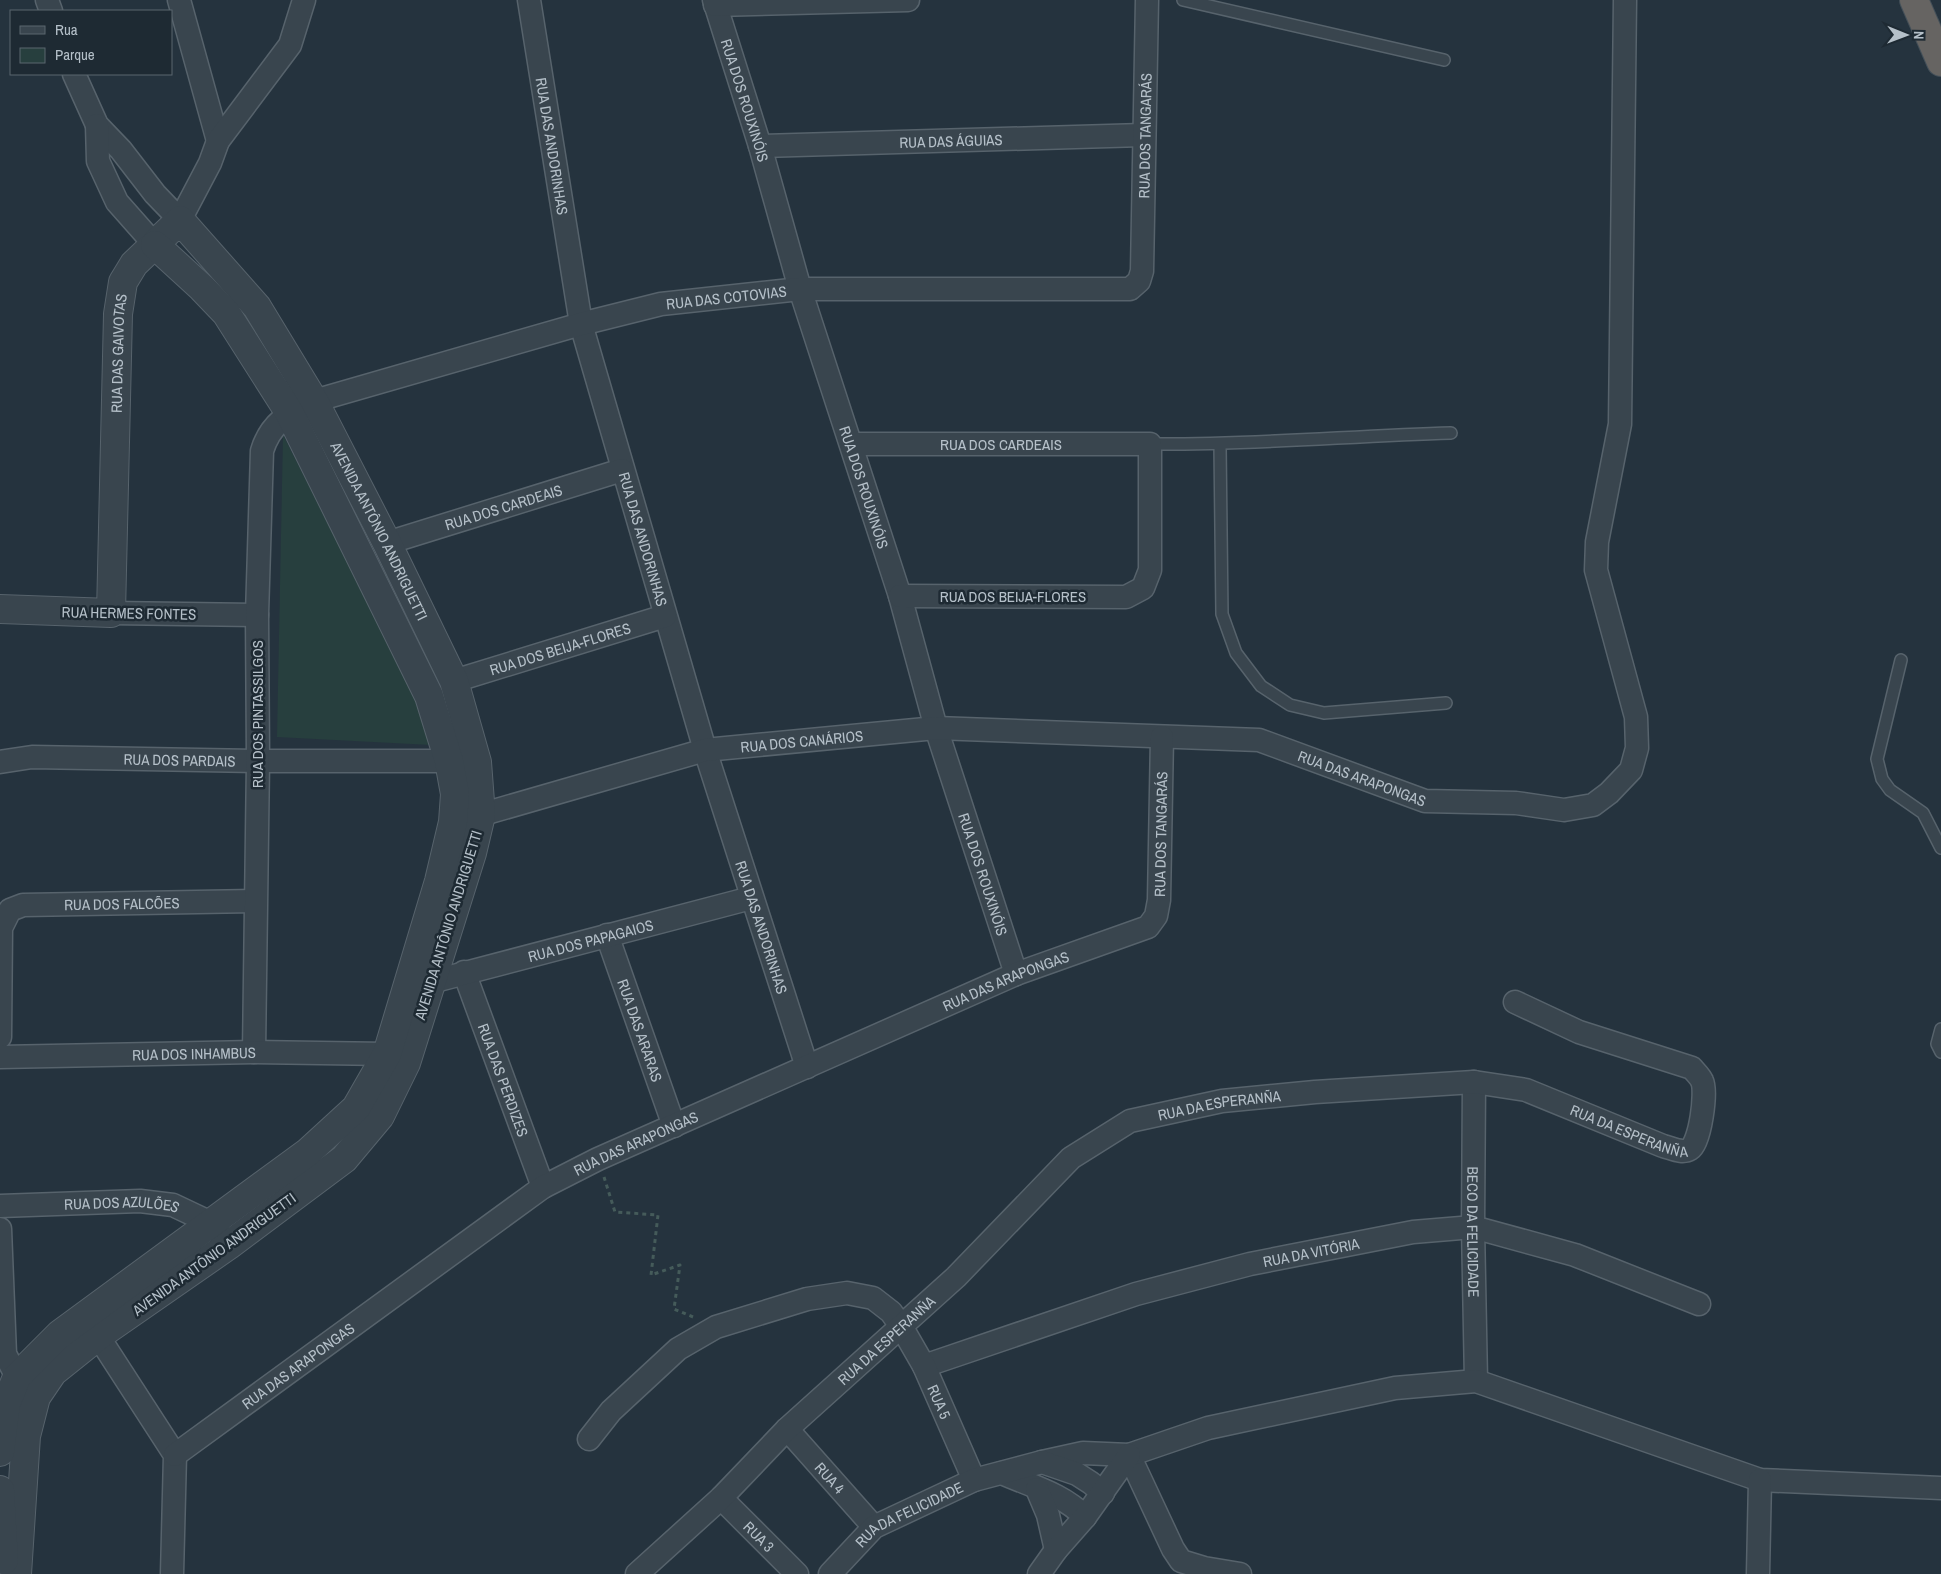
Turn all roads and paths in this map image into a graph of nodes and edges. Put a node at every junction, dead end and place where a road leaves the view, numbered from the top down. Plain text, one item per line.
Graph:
1 (179, 0) edge
2 (304, 0) edge
3 (529, 0) edge
4 (908, 0) edge
5 (1147, 0) edge
6 (1183, 0) edge
7 (1625, 0) edge
8 (1914, 0) edge
9 (715, 2) edge
10 (1444, 60) dead end
11 (1941, 62) edge
12 (74, 75) edge
13 (97, 125) junction
14 (1143, 135) junction
15 (218, 141) junction
16 (760, 146) junction
17 (180, 220) junction
18 (154, 245) junction
19 (1142, 271) joint
20 (800, 289) junction
21 (581, 324) junction
22 (302, 406) junction
23 (1451, 433) dead end
24 (852, 444) junction
25 (1150, 444) junction
26 (1220, 445) junction
27 (622, 470) junction
28 (387, 543) junction
29 (900, 596) junction
30 (0, 609) edge
31 (111, 614) junction
32 (257, 615) junction
33 (665, 616) junction
34 (1901, 660) dead end
35 (454, 681) junction
36 (1446, 703) dead end
37 (936, 728) junction
38 (1162, 737) junction
39 (705, 750) junction
40 (258, 761) junction
41 (448, 761) junction
42 (0, 762) edge
43 (481, 815) junction
44 (453, 822) junction
45 (1941, 848) edge
46 (751, 898) junction
47 (255, 901) junction
48 (1148, 927) joint
49 (607, 935) junction
50 (464, 972) junction
51 (1016, 974) junction
52 (431, 982) junction
53 (1515, 1002) dead end
54 (1941, 1029) edge
55 (0, 1037) edge
56 (254, 1052) junction
57 (1941, 1052) edge
58 (387, 1054) junction
59 (0, 1057) edge
60 (807, 1067) junction
61 (1474, 1082) junction
62 (674, 1126) junction
63 (598, 1159) junction
64 (543, 1187) junction
65 (0, 1206) edge
66 (211, 1223) junction
67 (1473, 1227) junction
68 (0, 1229) edge
69 (229, 1246) junction
70 (1699, 1304) dead end
71 (901, 1326) junction
72 (716, 1327) junction
73 (98, 1336) junction
74 (924, 1366) junction
75 (17, 1377) junction
76 (1476, 1380) junction
77 (787, 1429) junction
78 (589, 1440) dead end
79 (0, 1452) edge
80 (175, 1455) junction
81 (1129, 1455) junction
82 (1042, 1462) junction
83 (1002, 1473) junction
84 (974, 1480) junction
85 (1760, 1480) junction
86 (1941, 1488) edge
87 (1037, 1489) junction
88 (0, 1490) edge
89 (1103, 1493) junction
90 (721, 1498) junction
91 (1085, 1517) junction
92 (874, 1527) junction
93 (1056, 1550) junction
94 (2, 1558) edge
95 (17, 1574) edge
96 (172, 1574) edge
97 (638, 1574) edge
98 (797, 1574) edge
99 (830, 1574) edge
100 (1039, 1574) edge
101 (1240, 1574) edge
102 (1758, 1574) edge

1 - 15 street
2 - 15 street, RUA DAS GAIVOTAS
3 - 21 street, RUA DAS ANDORINHAS
4 - 9 street
5 - 14 street, RUA DOS TANGARÁS
6 - 10 lane
7 - 38 street, RUA DAS ARAPONGAS
8 - 11 highway
9 - 16 street, RUA DOS ROUXINÓIS
12 - 13 street, AVENIDA ANTÔNIO ANDRIGUETTI
13 - 17 street, AVENIDA ANTÔNIO ANDRIGUETTI
13 - 18 street, AVENIDA ANTÔNIO ANDRIGUETTI
14 - 16 street, RUA DAS ÁGUIAS
14 - 19 street, RUA DOS TANGARÁS
15 - 17 street, RUA DAS GAIVOTAS
16 - 20 street, RUA DOS ROUXINÓIS
17 - 18 street, RUA DAS GAIVOTAS
17 - 22 street, AVENIDA ANTÔNIO ANDRIGUETTI
18 - 22 street, AVENIDA ANTÔNIO ANDRIGUETTI
18 - 31 street, RUA DAS GAIVOTAS
19 - 20 street, RUA DAS COTOVIAS
20 - 21 street, RUA DAS COTOVIAS
20 - 24 street, RUA DOS ROUXINÓIS
21 - 22 street, RUA DAS COTOVIAS
21 - 27 street, RUA DAS ANDORINHAS
22 - 28 street, AVENIDA ANTÔNIO ANDRIGUETTI
22 - 32 street, RUA DOS PINTASSILGOS
22 - 41 street, AVENIDA ANTÔNIO ANDRIGUETTI
23 - 26 lane
24 - 25 street, RUA DOS CARDEAIS
24 - 29 street, RUA DOS ROUXINÓIS
25 - 26 lane
25 - 29 street, RUA DOS BEIJA-FLORES
26 - 36 lane
27 - 28 street, RUA DOS CARDEAIS
27 - 33 street, RUA DAS ANDORINHAS
28 - 35 street, AVENIDA ANTÔNIO ANDRIGUETTI
29 - 37 street, RUA DOS ROUXINÓIS
30 - 31 street, RUA HERMES FONTES
31 - 32 street, RUA HERMES FONTES
32 - 40 street, RUA DOS PINTASSILGOS
33 - 35 street, RUA DOS BEIJA-FLORES
33 - 39 street, RUA DAS ANDORINHAS
34 - 45 lane
35 - 43 street, AVENIDA ANTÔNIO ANDRIGUETTI
37 - 38 street, RUA DOS CANÁRIOS
37 - 39 street, RUA DOS CANÁRIOS
37 - 51 street, RUA DOS ROUXINÓIS
38 - 48 street, RUA DOS TANGARÁS
39 - 43 street, RUA DOS CANÁRIOS
39 - 46 street, RUA DAS ANDORINHAS
40 - 41 street, RUA DOS PARDAIS
40 - 42 street, RUA DOS PARDAIS
40 - 47 street, RUA DOS PINTASSILGOS
41 - 44 street, AVENIDA ANTÔNIO ANDRIGUETTI
43 - 44 street, RUA DOS CANÁRIOS
43 - 52 street, AVENIDA ANTÔNIO ANDRIGUETTI
44 - 58 street, AVENIDA ANTÔNIO ANDRIGUETTI
46 - 49 street, RUA DOS PAPAGAIOS
46 - 60 street, RUA DAS ANDORINHAS
47 - 55 street, RUA DOS FALCÕES
47 - 56 street, RUA DOS PINTASSILGOS
48 - 51 street, RUA DAS ARAPONGAS
49 - 50 street, RUA DOS PAPAGAIOS
49 - 62 street, RUA DAS ARARAS
50 - 52 street, RUA DOS PAPAGAIOS
50 - 64 street, RUA DAS PERDIZES
51 - 60 street, RUA DAS ARAPONGAS
52 - 69 street, AVENIDA ANTÔNIO ANDRIGUETTI
53 - 61 street, RUA DA ESPERANÑA
54 - 57 lane
56 - 58 street, RUA DOS INHAMBUS
56 - 59 street, RUA DOS INHAMBUS
58 - 66 street, AVENIDA ANTÔNIO ANDRIGUETTI
60 - 62 street, RUA DAS ARAPONGAS
61 - 67 street, BECO DA FELICIDADE
61 - 71 street, RUA DA ESPERANÑA
62 - 63 street, RUA DAS ARAPONGAS
63 - 64 street, RUA DAS ARAPONGAS
63 - 72 path
64 - 80 street, RUA DAS ARAPONGAS
65 - 66 street, RUA DOS AZULÕES
66 - 69 street, RUA DOS AZULÕES
66 - 75 street, AVENIDA ANTÔNIO ANDRIGUETTI
67 - 70 street, RUA DA VITÓRIA
67 - 74 street, RUA DA VITÓRIA
67 - 76 street, BECO DA FELICIDADE
68 - 75 street
69 - 73 street, AVENIDA ANTÔNIO ANDRIGUETTI
71 - 72 street
71 - 74 street, RUA 5
71 - 77 street, RUA DA ESPERANÑA
72 - 78 street
73 - 80 street
73 - 95 street, AVENIDA ANTÔNIO ANDRIGUETTI
74 - 84 street, RUA 5
75 - 79 street, AVENIDA ANTÔNIO ANDRIGUETTI
76 - 81 street
76 - 85 street
77 - 90 street, RUA DA ESPERANÑA
77 - 92 street, RUA 4
80 - 96 street
81 - 82 street, RUA DA FELICIDADE
81 - 89 street
81 - 101 street
82 - 83 street, RUA DA FELICIDADE
82 - 89 street
83 - 84 street, RUA DA FELICIDADE
83 - 87 street
84 - 92 street, RUA DA FELICIDADE
85 - 86 street
85 - 102 street
87 - 91 street
87 - 93 street
88 - 94 street
89 - 91 street
90 - 97 street, RUA DA ESPERANÑA
90 - 98 street, RUA 3
91 - 93 street
92 - 99 street, RUA DA FELICIDADE
93 - 100 street

